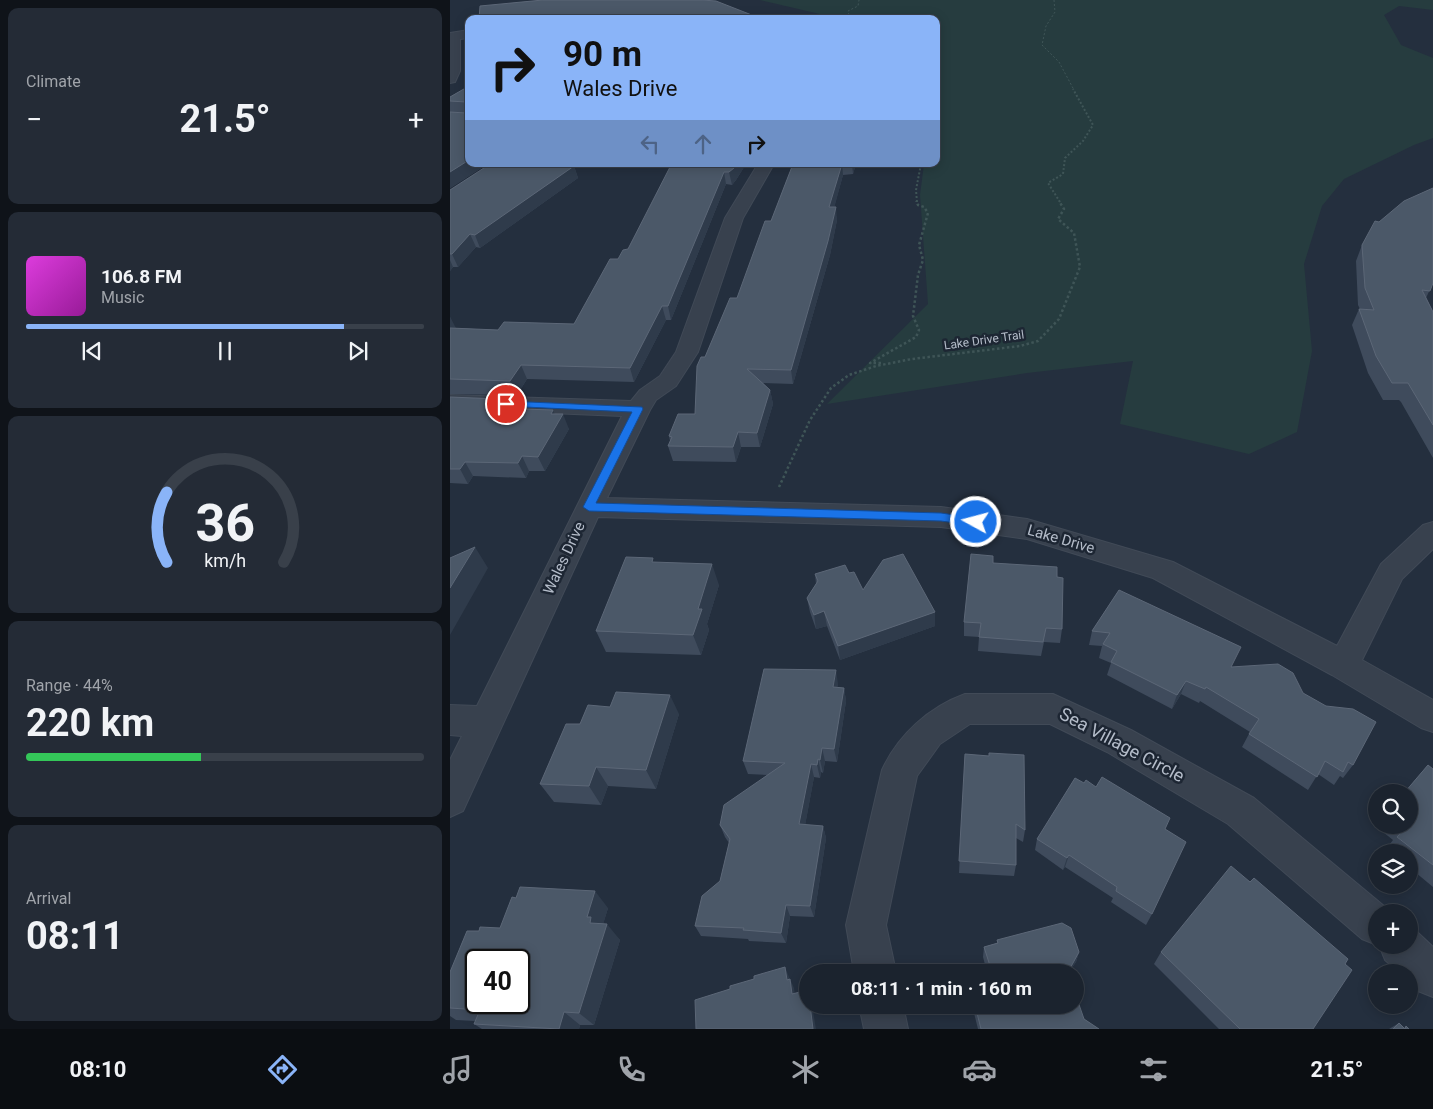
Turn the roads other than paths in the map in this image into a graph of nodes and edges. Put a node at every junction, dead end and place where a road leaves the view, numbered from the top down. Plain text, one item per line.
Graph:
1 (465, 35) edge
2 (465, 70) edge
3 (452, 75) edge
4 (764, 167) edge
5 (450, 402) edge
6 (638, 409) junction
7 (589, 507) junction
8 (1433, 532) edge
9 (1343, 665) junction
10 (1433, 717) edge
11 (450, 720) edge
12 (487, 721) junction
13 (450, 799) edge
14 (1368, 918) edge
15 (1410, 954) edge
16 (873, 964) edge
17 (1433, 976) edge
18 (883, 1014) edge
19 (886, 1029) edge

1 - 3 street
2 - 3 street
4 - 6 street, Wales Drive
5 - 6 street
6 - 7 street, Wales Drive
7 - 9 street, Lake Drive
7 - 12 street, Wales Drive
8 - 9 street
9 - 10 street, Lake Drive
11 - 12 street
12 - 13 street, Wales Drive
14 - 16 street, Sea Village Circle
15 - 17 street
18 - 19 street

